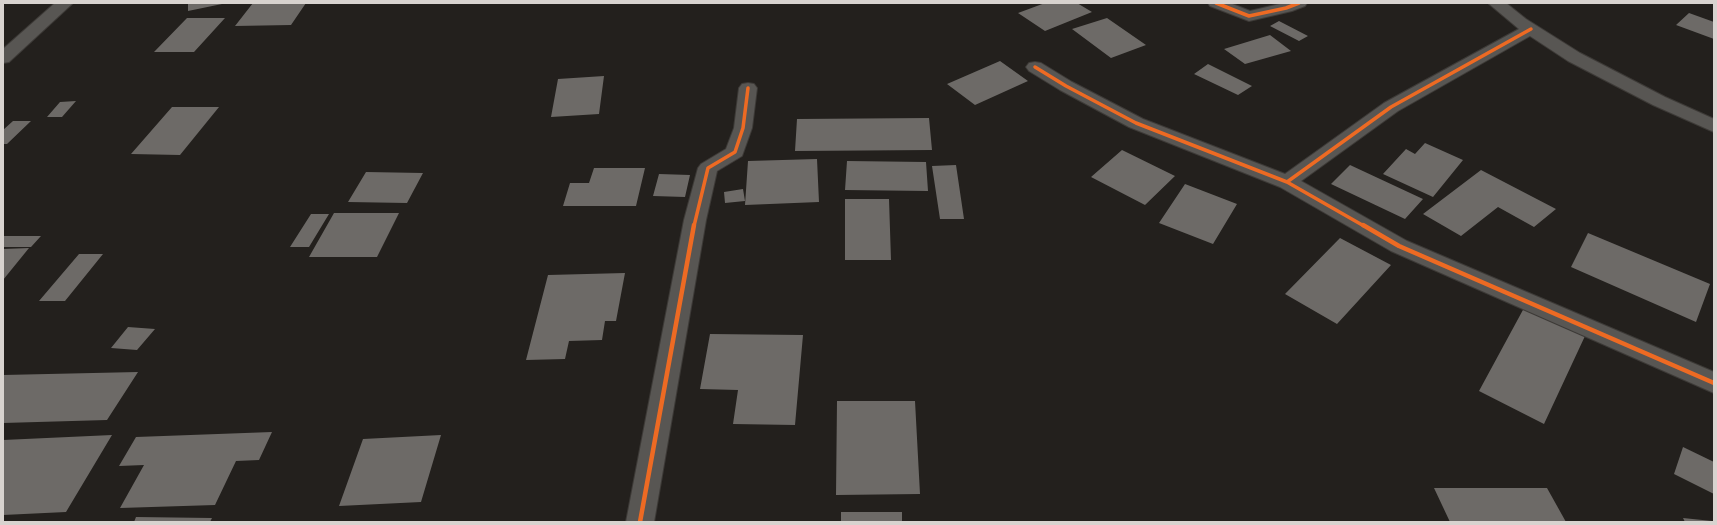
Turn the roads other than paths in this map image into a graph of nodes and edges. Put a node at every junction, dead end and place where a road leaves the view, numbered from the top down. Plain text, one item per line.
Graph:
1 (65, 3) edge
2 (1216, 3) edge
3 (1299, 3) edge
4 (1496, 3) edge
5 (1531, 29) junction
6 (3, 58) edge
7 (1035, 67) dead end
8 (748, 88) dead end
9 (1714, 126) edge
10 (1287, 182) junction
11 (1714, 383) edge
12 (640, 522) edge

1 - 6 street
2 - 3 street
4 - 5 street
5 - 9 street
5 - 10 street
7 - 10 street
8 - 12 street
10 - 11 street

